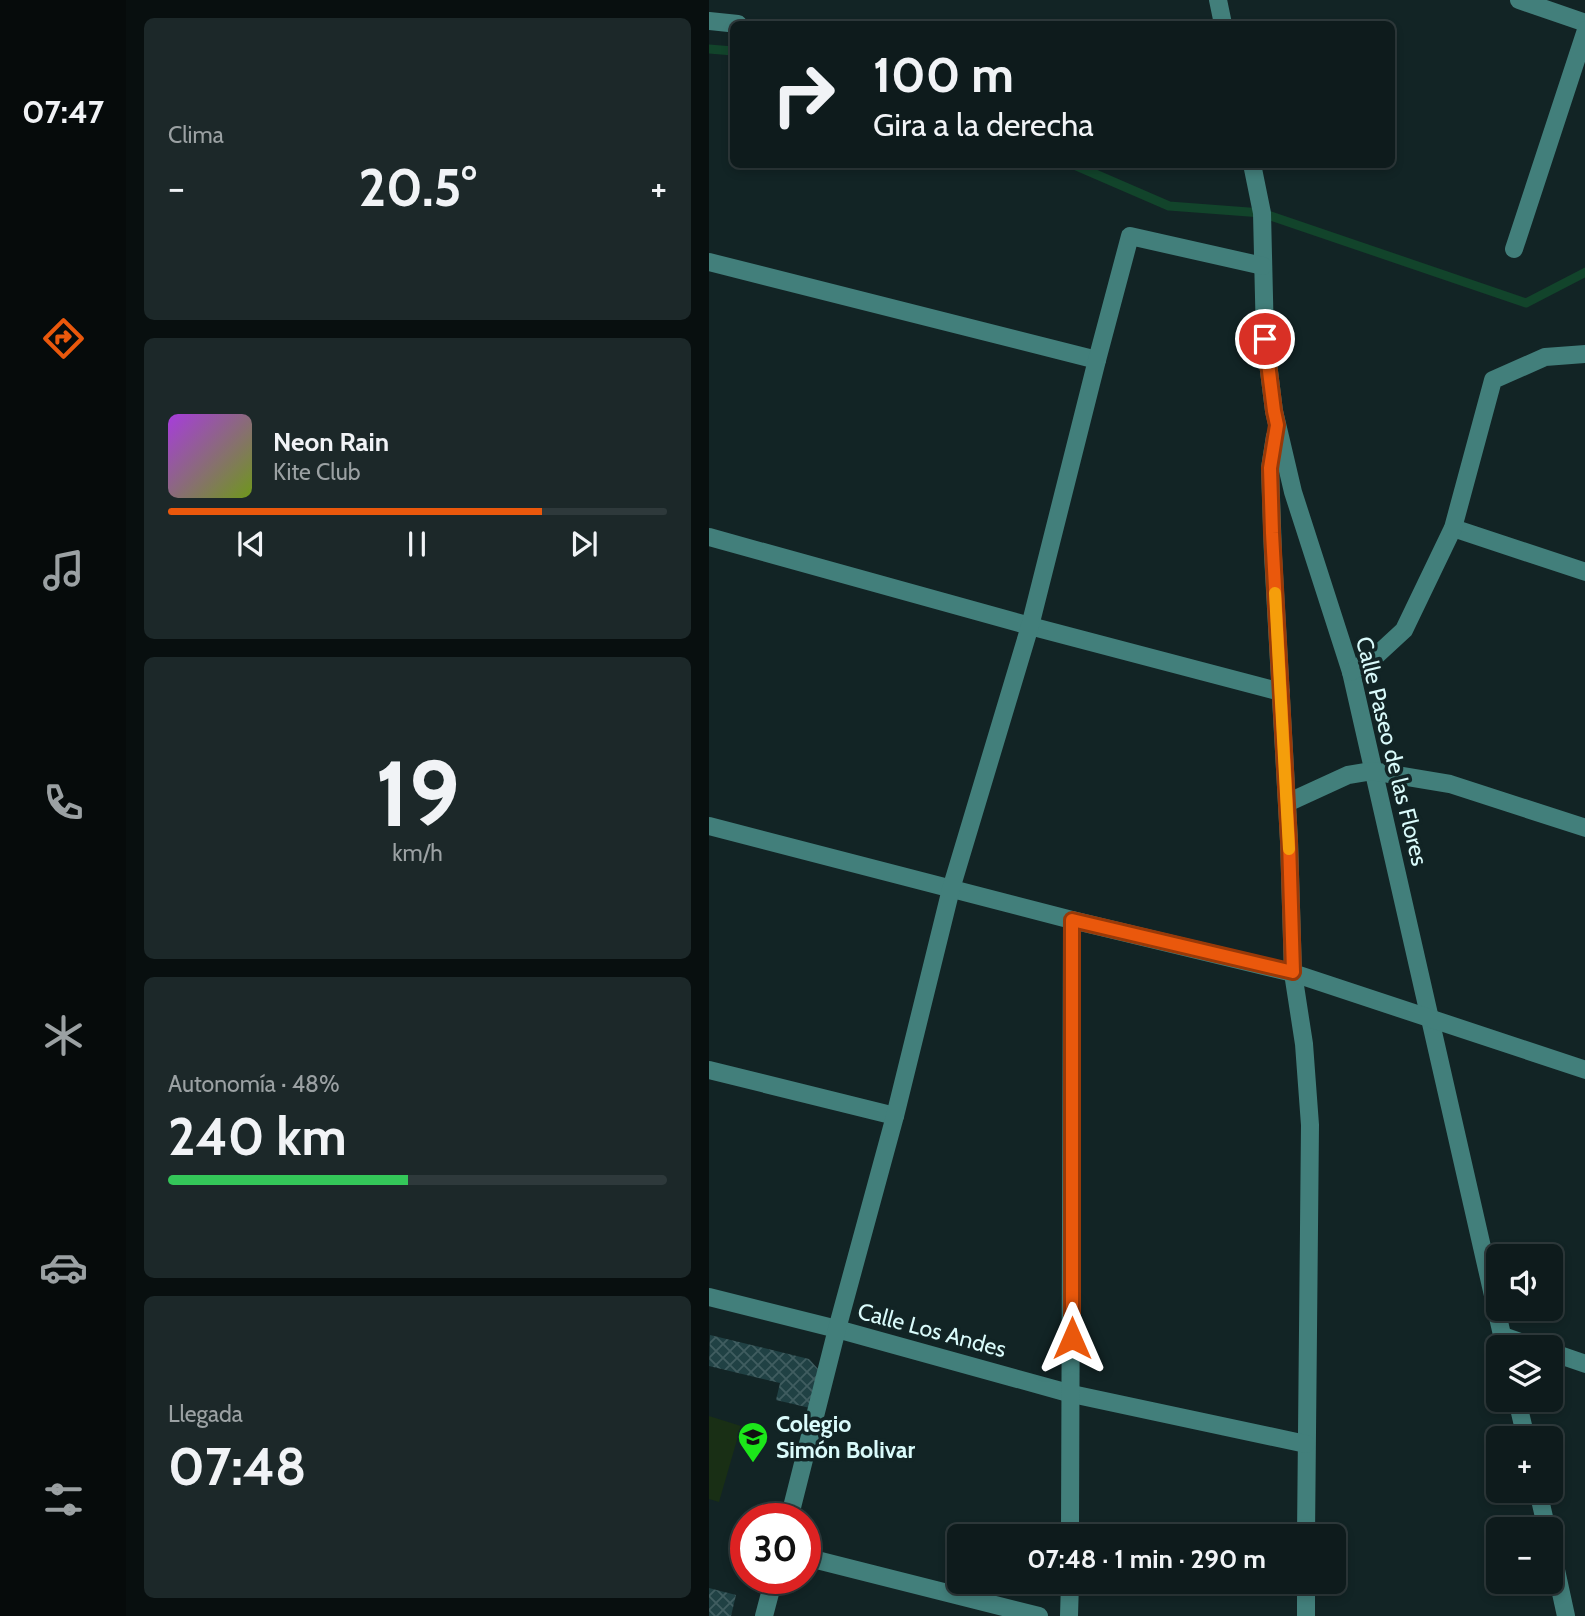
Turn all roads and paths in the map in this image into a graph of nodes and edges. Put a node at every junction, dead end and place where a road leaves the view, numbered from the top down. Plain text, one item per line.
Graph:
1 (1218, 0) edge
2 (1519, 0) edge
3 (709, 21) edge
4 (1222, 21) edge
5 (730, 23) edge
6 (1585, 23) edge
7 (1585, 30) edge
8 (1253, 168) edge
9 (1514, 249) dead end
10 (709, 262) edge
11 (1263, 266) junction
12 (1585, 354) edge
13 (1097, 360) junction
14 (1277, 425) junction
15 (1453, 528) junction
16 (709, 537) edge
17 (1585, 572) edge
18 (1030, 626) junction
19 (1351, 672) junction
20 (1281, 692) junction
21 (1372, 771) junction
22 (1287, 803) junction
23 (709, 826) edge
24 (1585, 828) edge
25 (951, 889) junction
26 (1072, 920) junction
27 (1293, 972) junction
28 (1429, 1019) junction
29 (709, 1070) edge
30 (1585, 1070) edge
31 (895, 1116) junction
32 (709, 1297) edge
33 (837, 1329) junction
34 (1502, 1335) edge
35 (1563, 1356) edge
36 (1585, 1364) edge
37 (1072, 1394) junction
38 (1306, 1444) junction
39 (793, 1503) edge
40 (1070, 1524) edge
41 (1306, 1524) edge
42 (821, 1561) edge
43 (770, 1594) edge
44 (1069, 1594) edge
45 (1306, 1594) edge
46 (1562, 1594) edge
47 (764, 1616) edge
48 (1039, 1616) edge
49 (1069, 1616) edge
50 (1306, 1616) edge
51 (1567, 1616) edge

1 - 4 street
2 - 6 street
3 - 5 street
7 - 9 street
8 - 11 street, Calle Paseo de las Flores
10 - 13 street
11 - 13 street
11 - 14 street, Calle Paseo de las Flores
12 - 15 street
13 - 18 street
14 - 19 street, Calle Paseo de las Flores
14 - 20 street
15 - 17 street
15 - 19 street
16 - 18 street
18 - 20 street
18 - 25 street
19 - 21 street, Calle Paseo de las Flores
20 - 22 street
21 - 22 street
21 - 24 street
21 - 28 street, Calle Paseo de las Flores
22 - 27 street
23 - 25 street
25 - 26 street
25 - 31 street
26 - 27 street
26 - 37 street
27 - 28 street
27 - 38 street
28 - 30 street
28 - 34 street, Calle Paseo de las Flores
29 - 31 street
31 - 33 street
32 - 33 street, Calle Los Andes
33 - 37 street, Calle Los Andes
33 - 39 street
35 - 36 street
37 - 38 street, Calle Los Andes
37 - 40 street
38 - 41 street
42 - 48 street
43 - 47 street
44 - 49 street
45 - 50 street
46 - 51 street

